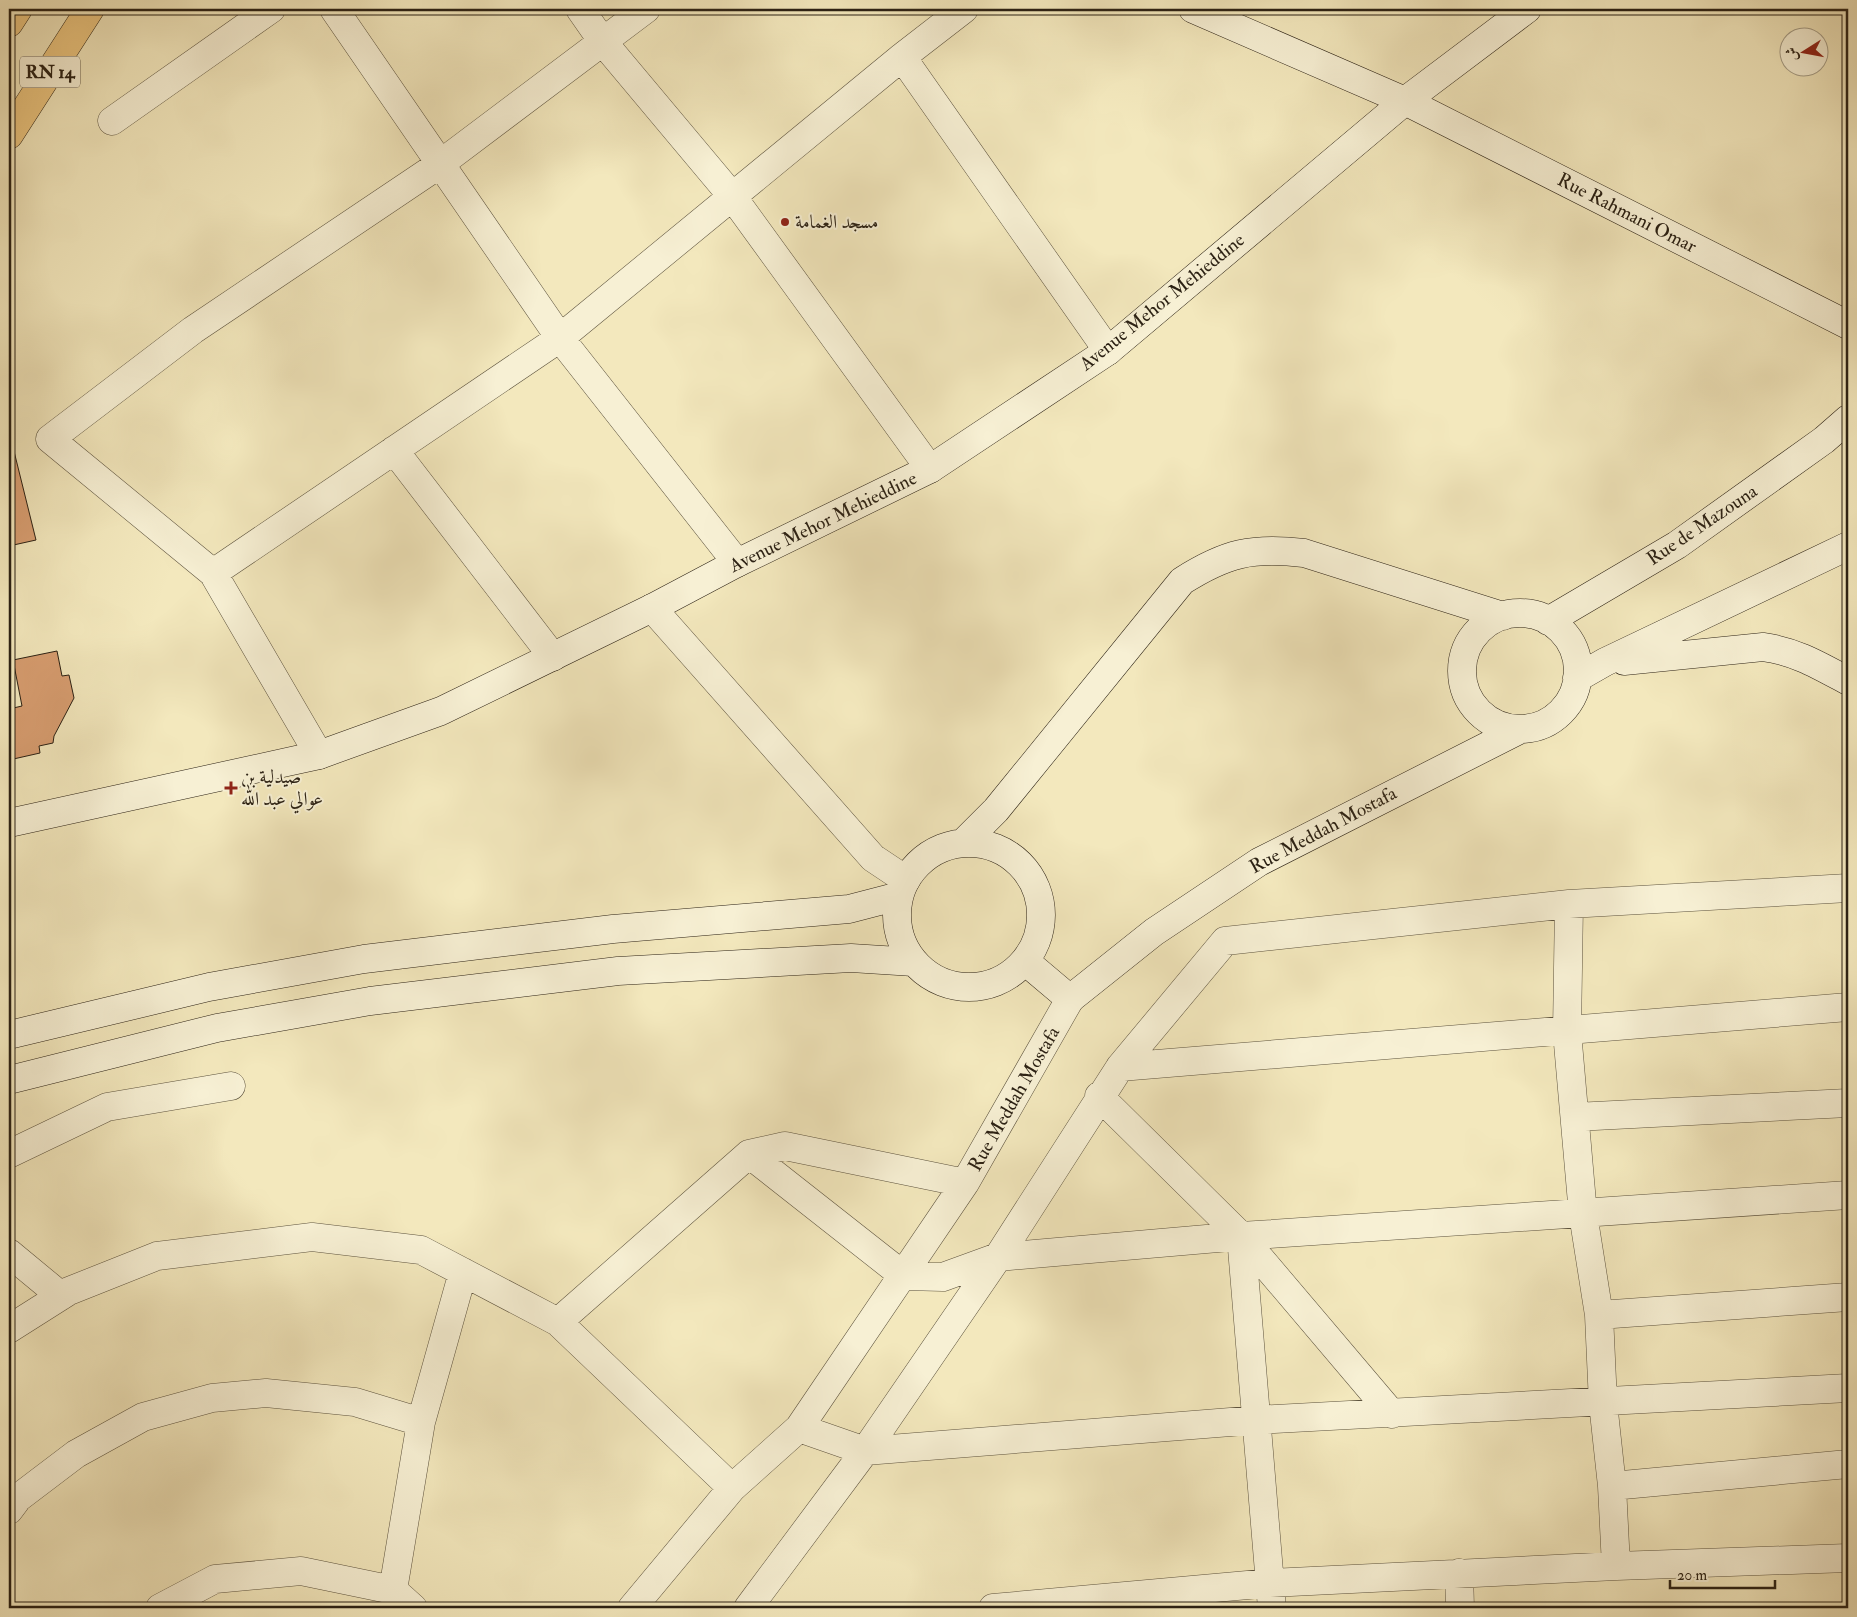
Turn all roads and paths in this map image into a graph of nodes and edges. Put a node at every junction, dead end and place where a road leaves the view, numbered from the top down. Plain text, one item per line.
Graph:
1 (18, 9) edge
2 (90, 9) edge
3 (271, 9) edge
4 (334, 9) edge
5 (580, 9) edge
6 (646, 9) edge
7 (964, 9) edge
8 (1193, 9) edge
9 (1527, 9) edge
10 (9, 23) edge
11 (603, 42) junction
12 (902, 57) junction
13 (1406, 101) junction
14 (112, 121) dead end
15 (9, 135) edge
16 (440, 164) junction
17 (732, 196) junction
18 (1848, 325) edge
19 (560, 338) junction
20 (1108, 351) junction
21 (1848, 419) edge
22 (394, 450) junction
23 (930, 469) junction
24 (1848, 546) edge
25 (737, 563) junction
26 (213, 573) junction
27 (652, 608) junction
28 (1503, 616) junction
29 (1548, 621) junction
30 (553, 657) junction
31 (1605, 662) junction
32 (1578, 678) junction
33 (1848, 681) edge
34 (1519, 730) junction
35 (319, 755) junction
36 (9, 823) edge
37 (963, 842) junction
38 (903, 888) junction
39 (1848, 888) edge
40 (1569, 904) junction
41 (1026, 961) junction
42 (914, 962) junction
43 (1070, 999) junction
44 (1848, 1007) edge
45 (1568, 1032) junction
46 (9, 1035) edge
47 (1120, 1067) junction
48 (9, 1080) edge
49 (231, 1086) dead end
50 (1099, 1096) junction
51 (1848, 1103) edge
52 (1575, 1117) junction
53 (9, 1154) edge
54 (749, 1154) junction
55 (965, 1183) junction
56 (1848, 1195) edge
57 (1583, 1214) junction
58 (1241, 1236) junction
59 (9, 1254) edge
60 (998, 1257) junction
61 (463, 1272) junction
62 (904, 1276) junction
63 (61, 1296) junction
64 (1848, 1297) edge
65 (1599, 1315) junction
66 (558, 1322) junction
67 (9, 1329) edge
68 (1848, 1388) edge
69 (1603, 1403) junction
70 (1392, 1414) junction
71 (1256, 1420) junction
72 (421, 1422) junction
73 (799, 1428) junction
74 (865, 1451) junction
75 (1848, 1464) edge
76 (1612, 1486) junction
77 (732, 1488) junction
78 (9, 1510) edge
79 (1848, 1558) edge
80 (1616, 1566) junction
81 (1459, 1573) junction
82 (1271, 1596) edge
83 (403, 1599) edge
84 (160, 1608) edge
85 (632, 1608) edge
86 (748, 1608) edge
87 (993, 1608) edge
88 (1460, 1608) edge

1 - 10 main road
2 - 15 main road, RN 14
3 - 14 street
4 - 16 street
5 - 11 street
6 - 11 street
7 - 12 street
8 - 13 street, Rue Rahmani Omar
9 - 13 street, Avenue Mehor Mehieddine
11 - 16 street
11 - 17 street
12 - 17 street
12 - 20 street
13 - 18 street, Rue Rahmani Omar
13 - 20 street, Avenue Mehor Mehieddine
16 - 19 street
16 - 26 street
17 - 19 street
17 - 23 street
19 - 22 street
19 - 25 street
20 - 23 street, Avenue Mehor Mehieddine
21 - 29 street, Rue de Mazouna
22 - 26 street
22 - 30 street
23 - 25 street, Avenue Mehor Mehieddine
24 - 31 street
25 - 27 street, Avenue Mehor Mehieddine
26 - 35 street
27 - 30 street, Avenue Mehor Mehieddine
27 - 38 street
28 - 29 street
28 - 34 street
28 - 37 street
29 - 32 street
30 - 35 street, Avenue Mehor Mehieddine
31 - 32 street
31 - 33 street
32 - 34 street
34 - 43 street, Rue Meddah Mostafa
35 - 36 street, Avenue Mehor Mehieddine
37 - 38 street
37 - 41 street
38 - 42 street
38 - 46 street
39 - 40 street
40 - 45 street
40 - 47 street
41 - 42 street
41 - 43 street
42 - 48 street
43 - 55 street, Rue Meddah Mostafa
44 - 45 street
45 - 47 street
45 - 52 street
47 - 50 street
49 - 53 street
50 - 58 street
50 - 60 street
51 - 52 street
52 - 57 street
54 - 55 street
54 - 62 street
54 - 66 street
55 - 62 street, Rue Meddah Mostafa
56 - 57 street
57 - 58 street
57 - 65 street
58 - 60 street
58 - 70 street
58 - 71 street
59 - 63 street
60 - 62 street
60 - 74 street
61 - 63 street
61 - 66 street
61 - 72 street
62 - 73 street, Rue Meddah Mostafa
63 - 67 street
64 - 65 street
65 - 69 street
66 - 77 street
68 - 69 street
69 - 70 street
69 - 76 street
70 - 71 street
71 - 74 street
71 - 82 street
72 - 78 street
72 - 83 street
73 - 74 street
73 - 77 street, Rue Meddah Mostafa
74 - 86 street
75 - 76 street
76 - 80 street
77 - 85 street, Rue Meddah Mostafa
79 - 80 street
80 - 81 street
81 - 82 street
81 - 88 street
82 - 87 street
83 - 84 street

